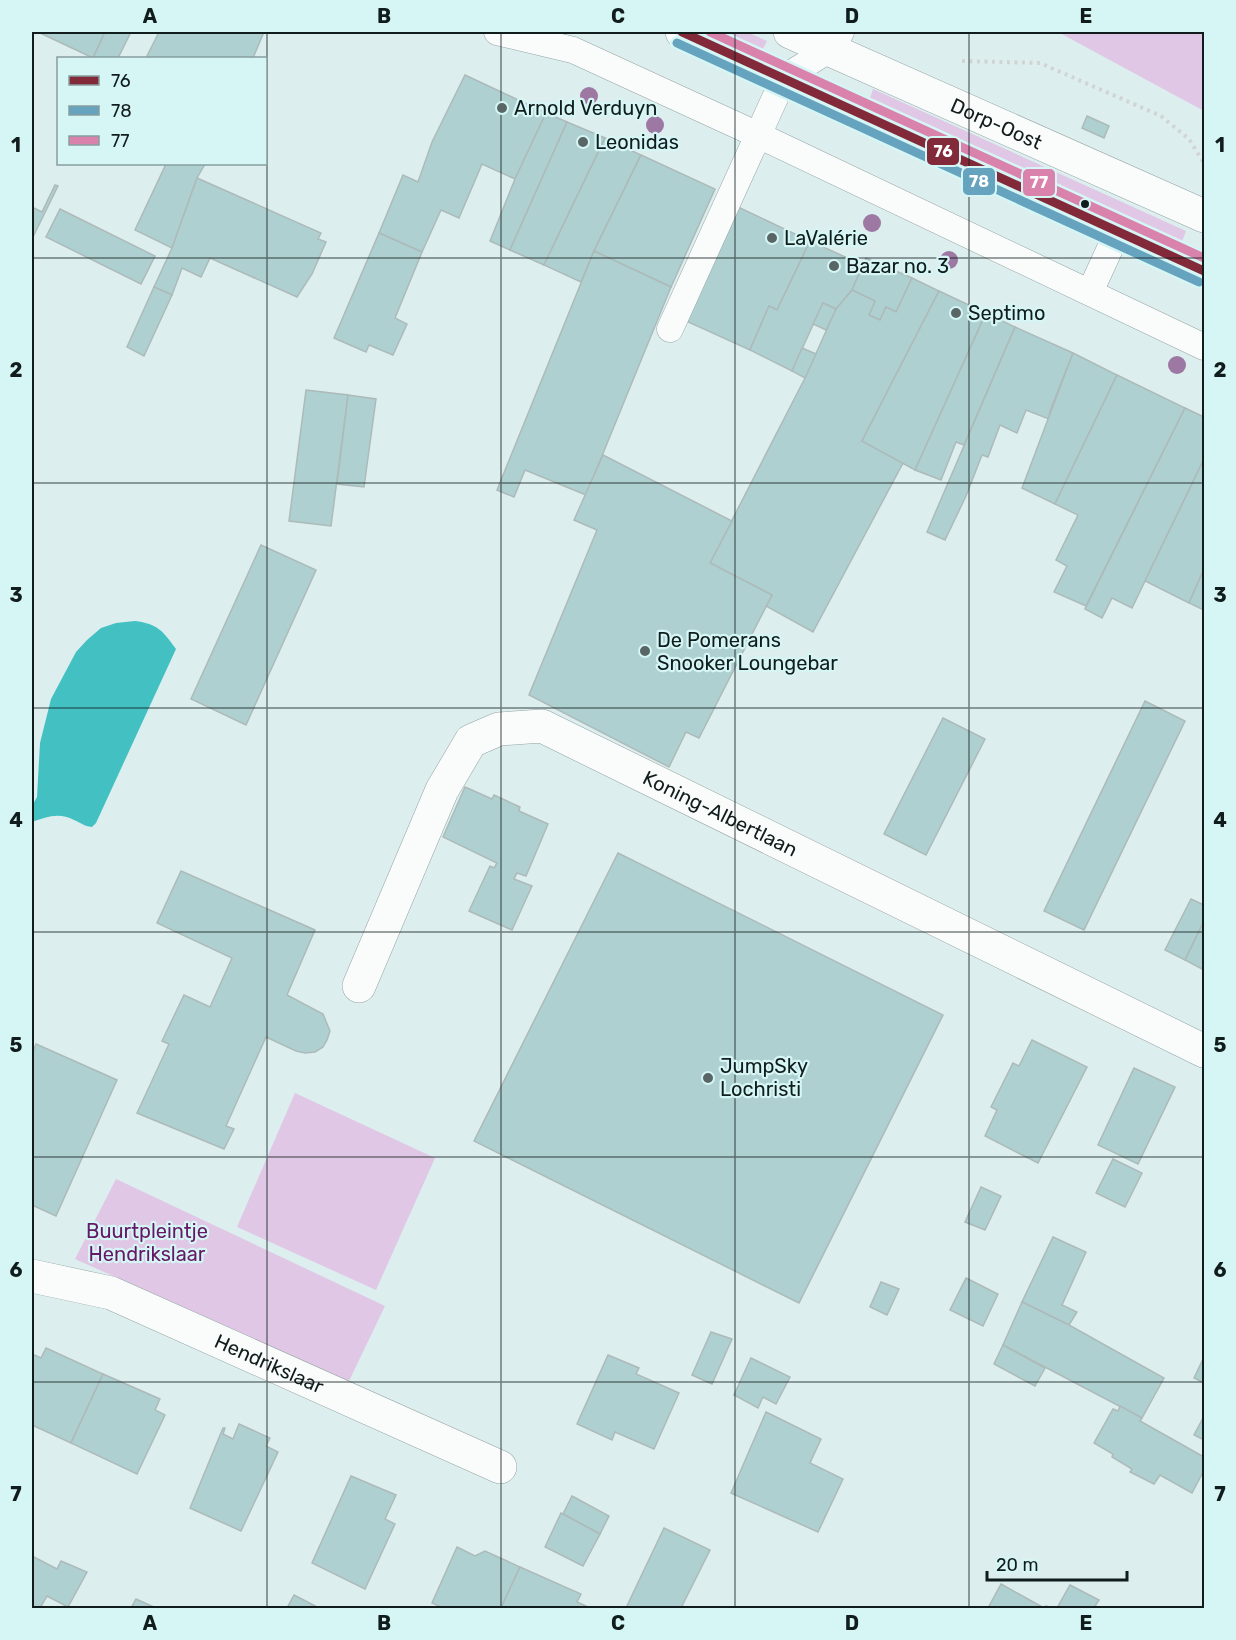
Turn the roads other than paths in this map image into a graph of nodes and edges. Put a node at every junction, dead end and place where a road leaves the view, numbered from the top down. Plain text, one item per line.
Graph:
1 (497, 32) edge
2 (682, 32) edge
3 (790, 32) edge
4 (836, 40) edge
5 (784, 78) junction
6 (758, 135) junction
7 (1204, 216) edge
8 (1118, 231) junction
9 (1204, 271) edge
10 (1090, 292) junction
11 (670, 329) dead end
12 (1204, 347) edge
13 (359, 986) dead end
14 (1204, 1051) edge
15 (32, 1276) edge
16 (500, 1467) dead end

1 - 6 lane
2 - 5 street
3 - 4 street, Dorp-Oost
4 - 5 lane
4 - 7 street, Dorp-Oost
5 - 6 lane
5 - 8 street
6 - 10 lane
6 - 11 lane
8 - 9 street
8 - 10 lane
10 - 12 lane
13 - 14 street, Koning-Albertlaan
15 - 16 street, Hendrikslaar

